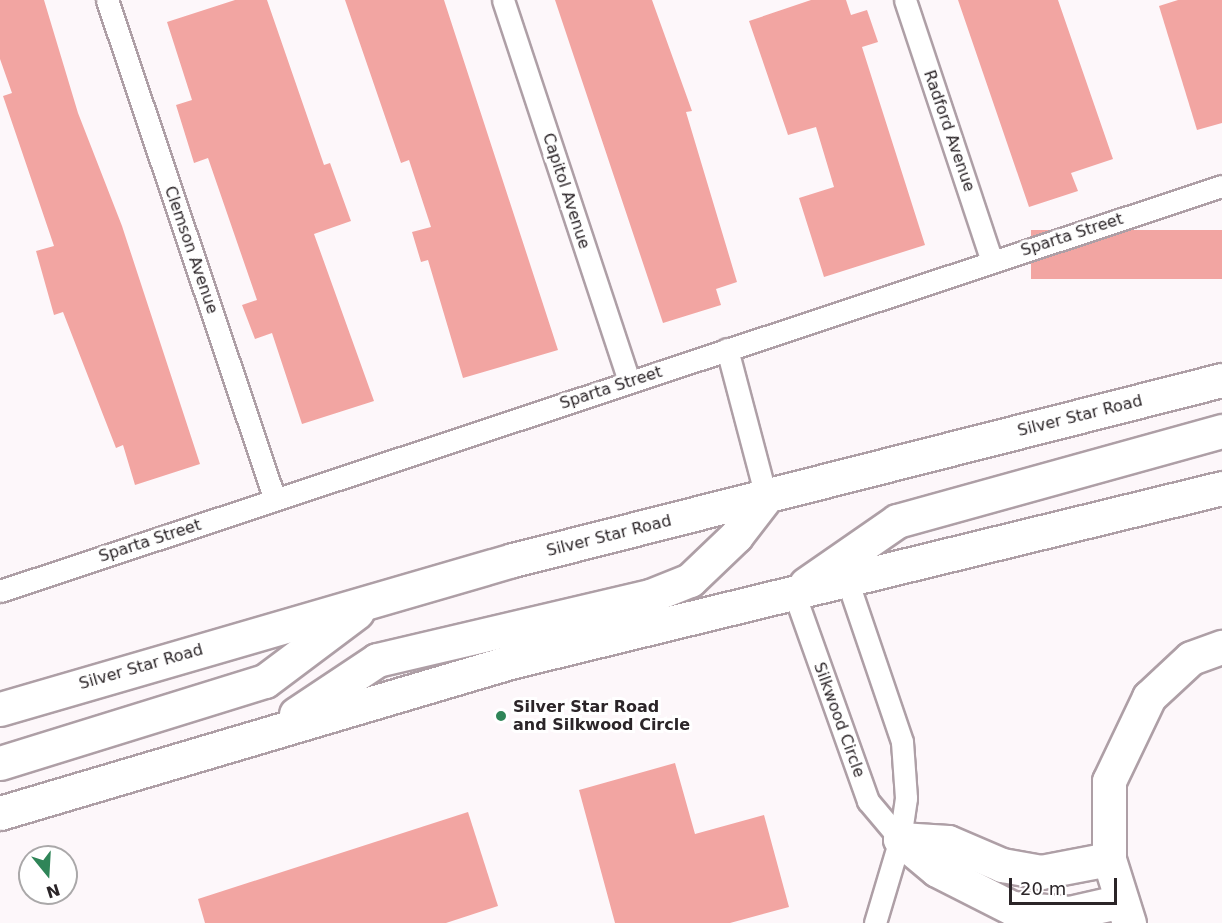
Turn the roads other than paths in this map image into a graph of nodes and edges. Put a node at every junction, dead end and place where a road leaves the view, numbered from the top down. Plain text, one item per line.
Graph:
1 (108, 0) edge
2 (503, 0) edge
3 (905, 0) edge
4 (1222, 186) edge
5 (992, 261) junction
6 (727, 349) junction
7 (1222, 380) edge
8 (629, 382) junction
9 (1222, 431) edge
10 (1222, 488) edge
11 (766, 497) junction
12 (275, 500) junction
13 (847, 580) junction
14 (0, 591) edge
15 (794, 593) junction
16 (373, 600) junction
17 (1222, 647) edge
18 (0, 709) edge
19 (267, 733) junction
20 (0, 763) edge
21 (0, 813) edge
22 (900, 839) junction
23 (1109, 859) junction
24 (1126, 912) edge
25 (875, 923) edge

1 - 12 lane, Clemson Avenue
2 - 8 lane, Capitol Avenue
3 - 5 lane, Radford Avenue
4 - 5 lane, Sparta Street
5 - 6 lane, Sparta Street
6 - 8 lane, Sparta Street
6 - 11 lane
7 - 11 main road, Silver Star Road
8 - 12 lane, Sparta Street
9 - 15 main road
10 - 13 main road
11 - 16 main road, Silver Star Road
11 - 19 main road
12 - 14 lane, Sparta Street
13 - 15 main road
13 - 22 lane
15 - 19 main road
15 - 22 lane, Silkwood Circle
16 - 18 main road, Silver Star Road
16 - 20 main road
17 - 23 main road
19 - 21 main road
22 - 23 main road
22 - 24 main road
22 - 25 lane
23 - 24 main road

